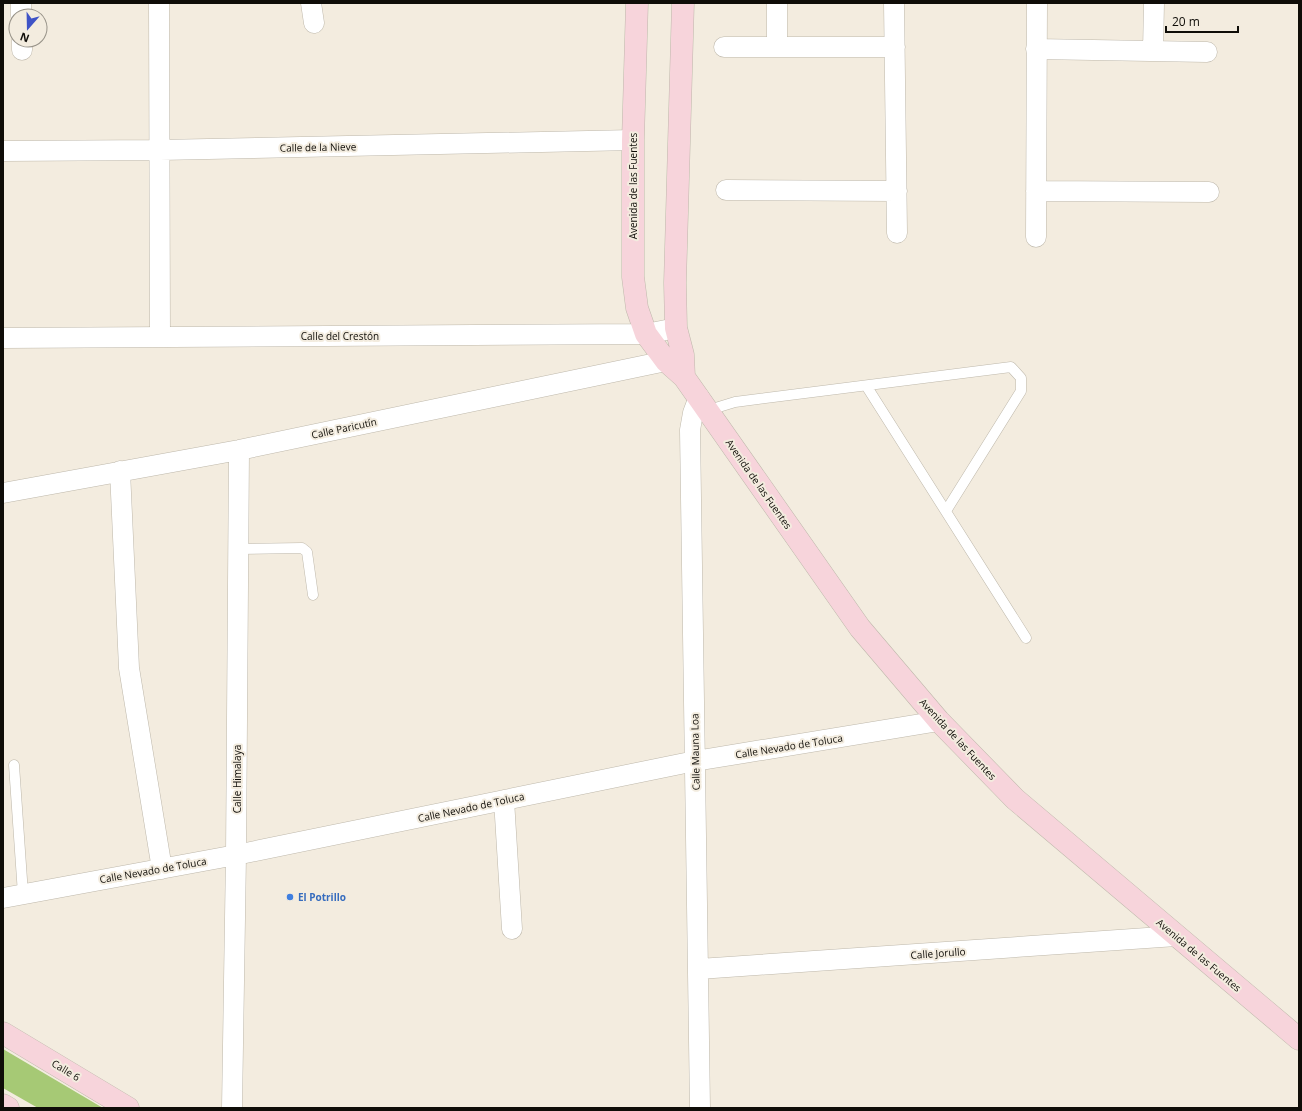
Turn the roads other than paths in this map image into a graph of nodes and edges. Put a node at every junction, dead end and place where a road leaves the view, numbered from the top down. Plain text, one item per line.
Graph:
1 (159, 3) edge
2 (311, 3) edge
3 (637, 3) edge
4 (683, 3) edge
5 (777, 3) edge
6 (894, 3) edge
7 (1037, 3) edge
8 (1154, 3) edge
9 (314, 23) dead end
10 (724, 47) dead end
11 (777, 47) junction
12 (895, 47) junction
13 (1036, 49) junction
14 (1154, 51) junction
15 (1207, 52) dead end
16 (633, 140) junction
17 (160, 150) junction
18 (3, 151) edge
19 (726, 190) dead end
20 (897, 191) junction
21 (1036, 192) junction
22 (1209, 192) dead end
23 (897, 233) dead end
24 (1036, 237) dead end
25 (676, 328) junction
26 (646, 334) junction
27 (160, 336) junction
28 (3, 338) edge
29 (674, 358) junction
30 (867, 387) junction
31 (704, 404) junction
32 (239, 450) junction
33 (120, 471) junction
34 (3, 493) edge
35 (946, 511) junction
36 (238, 549) junction
37 (313, 595) dead end
38 (1026, 638) dead end
39 (939, 721) junction
40 (695, 761) junction
41 (14, 765) dead end
42 (504, 800) junction
43 (236, 855) junction
44 (162, 869) junction
45 (23, 894) junction
46 (3, 898) edge
47 (512, 930) dead end
48 (1176, 936) junction
49 (699, 969) junction
50 (3, 1033) edge
51 (1299, 1039) edge
52 (3, 1105) edge
53 (8, 1108) edge
54 (128, 1108) edge
55 (232, 1108) edge
56 (700, 1108) edge

1 - 17 street
2 - 9 street
3 - 16 main road, Avenida de las Fuentes
4 - 25 main road, Avenida de las Fuentes
5 - 11 street
6 - 12 street
7 - 13 street
8 - 14 street
10 - 11 street
11 - 12 street
12 - 20 street
13 - 14 street
13 - 21 street
14 - 15 street
16 - 17 street, Calle de la Nieve
16 - 26 main road, Avenida de las Fuentes
17 - 18 street, Calle de la Nieve
17 - 27 street
19 - 20 street
20 - 23 street
21 - 22 street
21 - 24 street
25 - 26 street, Calle del Crestón
25 - 29 main road, Avenida de las Fuentes
26 - 27 street, Calle del Crestón
26 - 29 main road, Avenida de las Fuentes
27 - 28 street, Calle del Crestón
29 - 31 main road, Avenida de las Fuentes
29 - 32 street, Calle Paricutín
30 - 31 lane
30 - 35 lane
30 - 35 lane
31 - 39 main road, Avenida de las Fuentes
31 - 40 street, Calle Mauna Loa
32 - 33 street, Calle Paricutín
32 - 36 street, Calle Himalaya
33 - 34 street, Calle Paricutín
33 - 44 street
35 - 38 lane
36 - 37 lane
36 - 43 street, Calle Himalaya
39 - 40 street, Calle Nevado de Toluca
39 - 48 main road, Avenida de las Fuentes
40 - 42 street, Calle Nevado de Toluca
40 - 49 street, Calle Mauna Loa
41 - 45 lane
42 - 43 street, Calle Nevado de Toluca
42 - 47 street
43 - 44 street, Calle Nevado de Toluca
43 - 55 street, Calle Himalaya
44 - 45 street, Calle Nevado de Toluca
45 - 46 street, Calle Nevado de Toluca
48 - 49 street, Calle Jorullo
48 - 51 main road, Avenida de las Fuentes
49 - 56 street, Calle Mauna Loa
50 - 54 main road, Calle 6
52 - 53 main road

